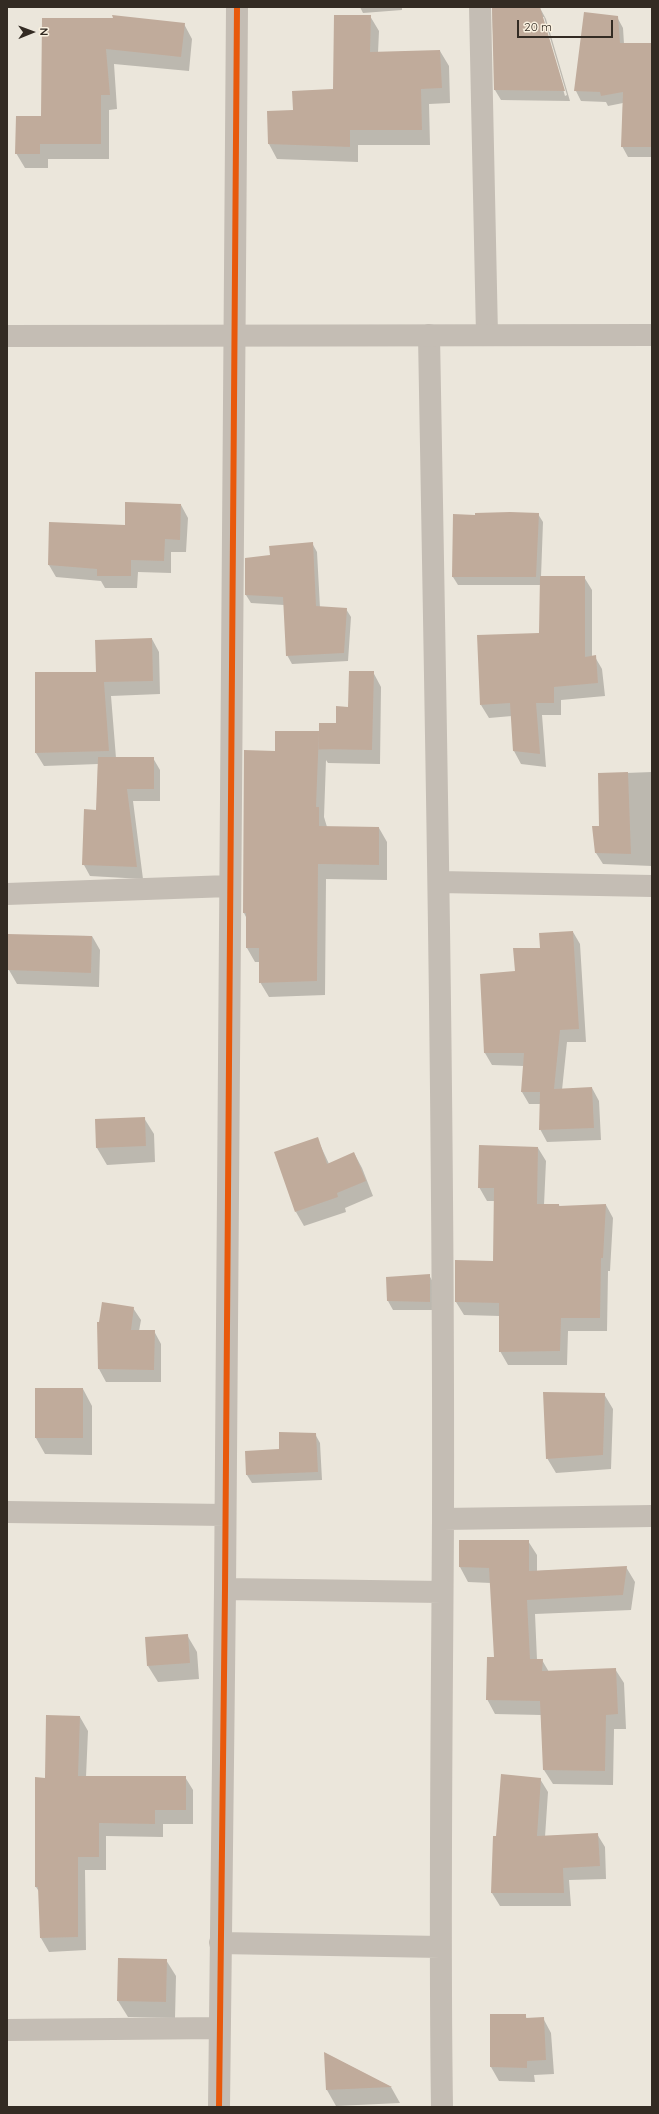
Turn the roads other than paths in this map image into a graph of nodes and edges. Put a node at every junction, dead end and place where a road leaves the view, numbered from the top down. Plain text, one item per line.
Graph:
1 (237, 7) edge
2 (480, 7) edge
3 (429, 335) junction
4 (652, 335) edge
5 (7, 336) edge
6 (234, 336) junction
7 (487, 336) junction
8 (439, 882) junction
9 (229, 886) junction
10 (652, 886) edge
11 (7, 894) edge
12 (7, 1512) edge
13 (225, 1516) junction
14 (652, 1516) edge
15 (443, 1519) junction
16 (225, 1589) junction
17 (442, 1592) junction
18 (220, 1943) junction
19 (440, 1947) junction
20 (219, 2028) junction
21 (7, 2030) edge
22 (219, 2107) edge
23 (442, 2107) edge

1 - 6 street
2 - 7 street
3 - 6 street
3 - 7 street
3 - 8 street
4 - 7 street
5 - 6 street
6 - 9 street
8 - 10 street
8 - 15 street
9 - 11 street
9 - 13 street
12 - 13 street
13 - 16 street
14 - 15 street
15 - 17 street
16 - 17 street
16 - 18 street
17 - 19 street
18 - 19 street
18 - 20 street
19 - 23 street
20 - 21 street
20 - 22 street

